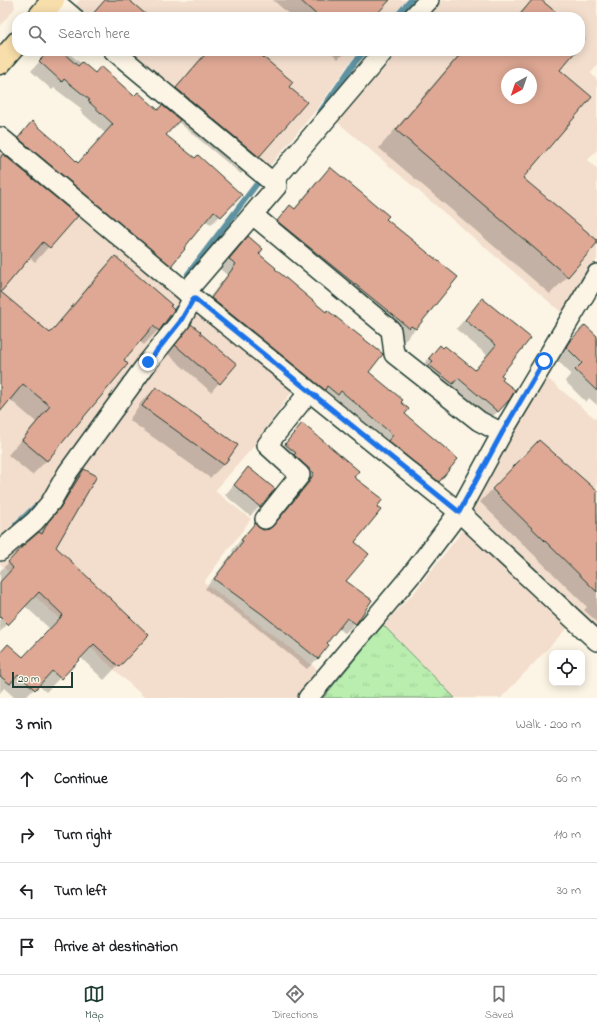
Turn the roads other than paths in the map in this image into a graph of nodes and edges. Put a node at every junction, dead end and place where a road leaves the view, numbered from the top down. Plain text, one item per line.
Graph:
1 (53, 0) edge
2 (429, 0) edge
3 (43, 12) edge
4 (67, 12) edge
5 (418, 12) edge
6 (12, 49) edge
7 (120, 56) edge
8 (380, 56) edge
9 (0, 63) edge
10 (0, 137) edge
11 (272, 182) junction
12 (253, 215) junction
13 (597, 274) edge
14 (190, 295) junction
15 (310, 392) junction
16 (502, 433) junction
17 (459, 512) junction
18 (265, 519) dead end
19 (0, 551) edge
20 (597, 641) edge
21 (308, 698) edge

1 - 3 highway
1 - 4 street
2 - 5 street
6 - 9 highway
7 - 11 street
8 - 11 street
10 - 14 street
11 - 12 street
12 - 14 street
12 - 16 street
13 - 16 street
14 - 15 street
14 - 19 street
15 - 17 street
15 - 18 street
16 - 17 street
17 - 20 street
17 - 21 street

